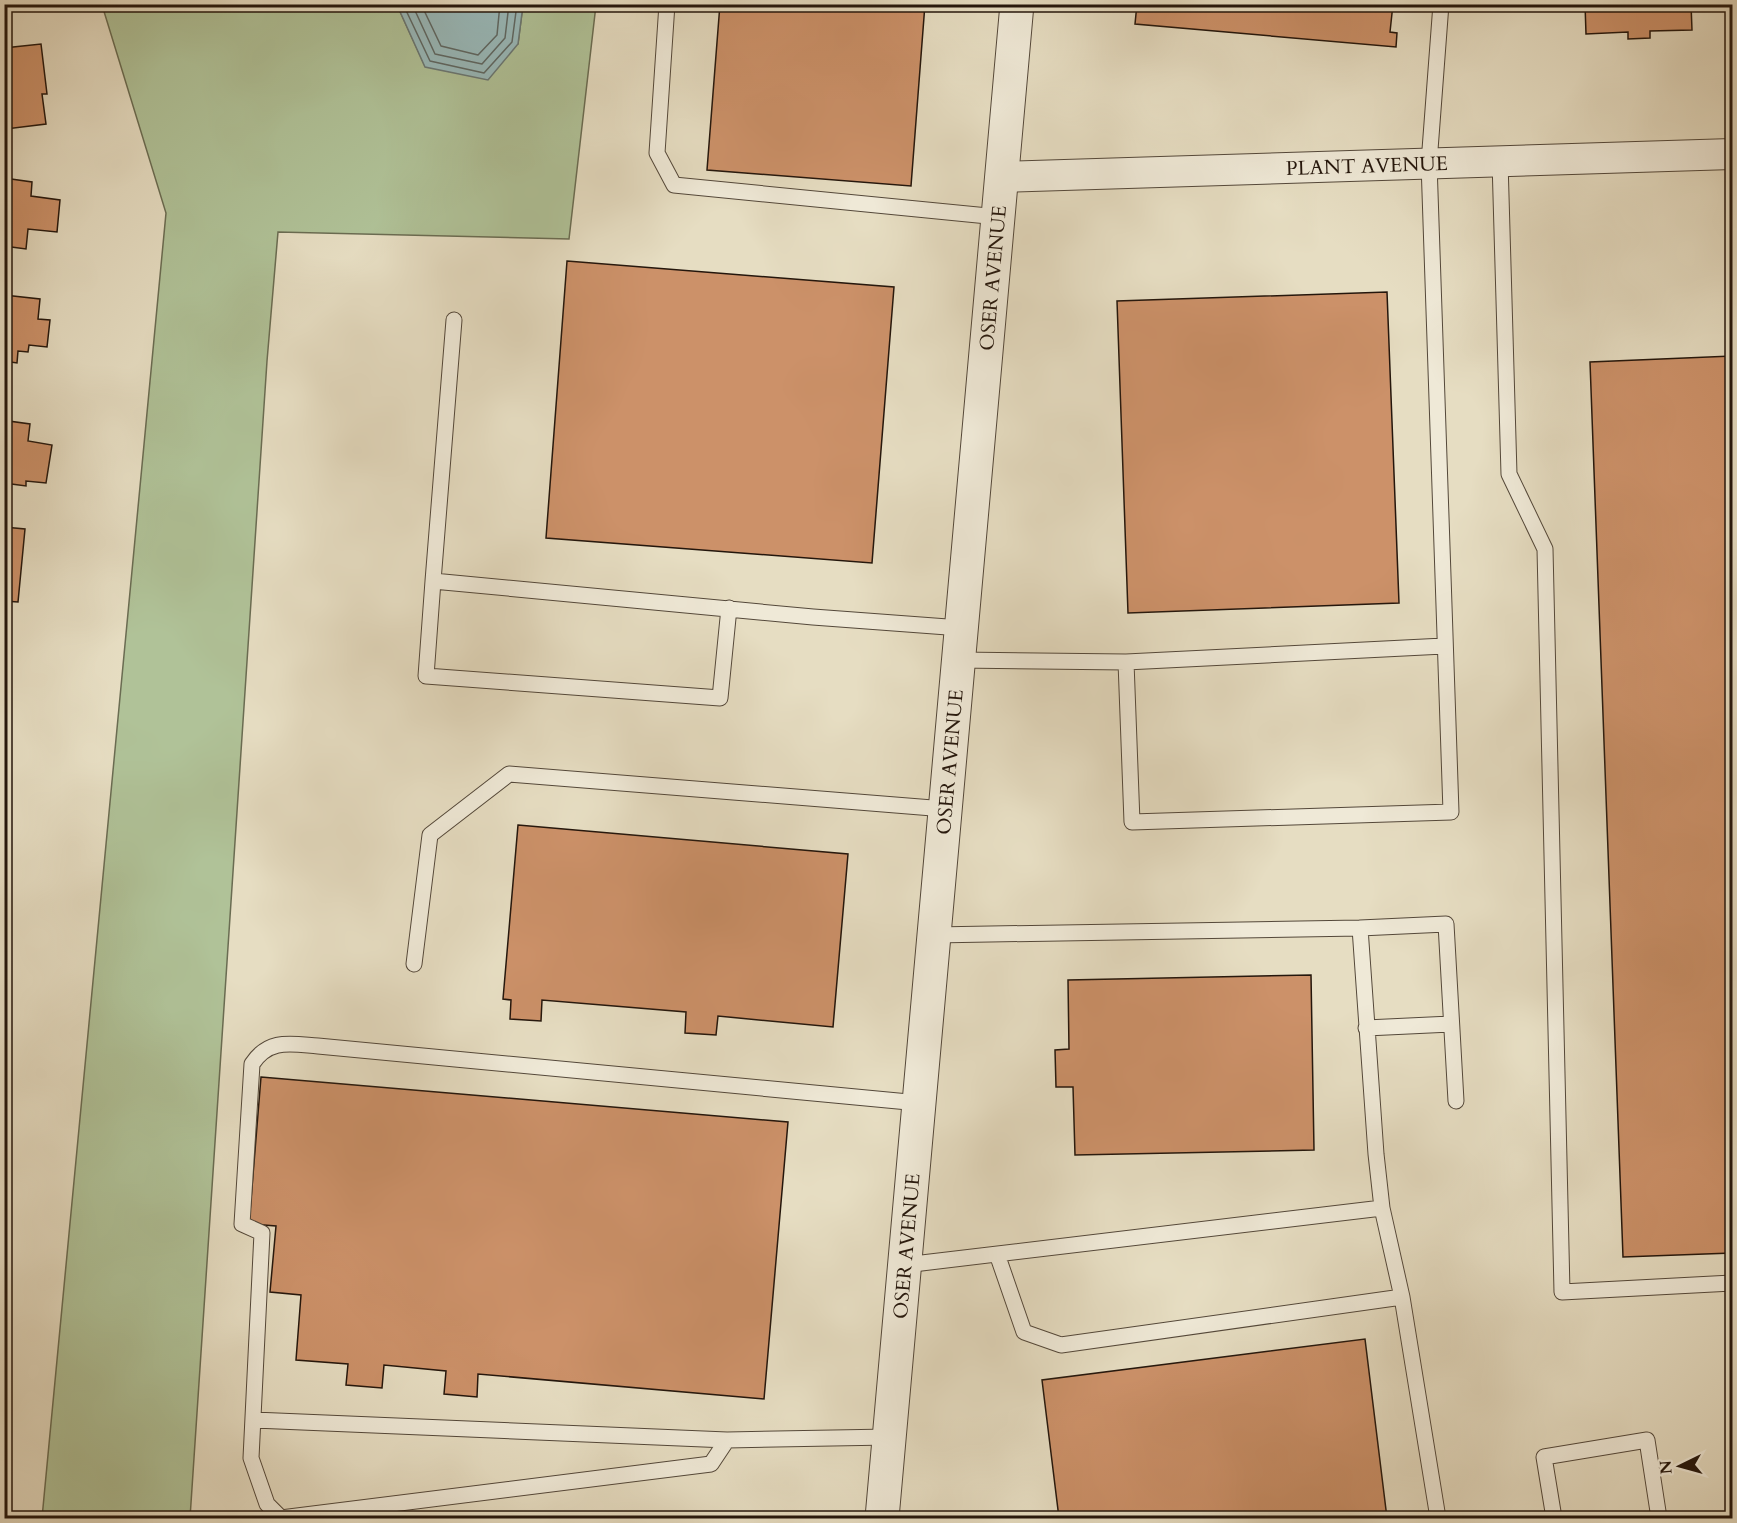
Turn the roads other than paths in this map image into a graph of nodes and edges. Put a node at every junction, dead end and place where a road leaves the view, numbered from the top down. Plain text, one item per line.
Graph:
1 (667, 4) edge
2 (1017, 4) edge
3 (1441, 4) edge
4 (1732, 154) edge
5 (1500, 161) junction
6 (1430, 164) junction
7 (1001, 177) junction
8 (998, 217) junction
9 (454, 320) dead end
10 (433, 581) junction
11 (729, 608) junction
12 (959, 644) junction
13 (1444, 646) junction
14 (1126, 662) junction
15 (945, 809) junction
16 (1360, 928) junction
17 (934, 935) junction
18 (414, 964) dead end
19 (1451, 1024) junction
20 (1366, 1028) junction
21 (1456, 1101) dead end
22 (919, 1103) junction
23 (1382, 1208) junction
24 (997, 1254) junction
25 (905, 1266) junction
26 (1732, 1283) edge
27 (1402, 1298) junction
28 (253, 1420) junction
29 (889, 1437) junction
30 (727, 1440) junction
31 (882, 1518) edge
32 (1438, 1518) edge
33 (1554, 1518) edge
34 (1659, 1518) edge

1 - 8 lane
2 - 7 street, OSER AVENUE
3 - 6 lane
4 - 5 street, PLANT AVENUE
5 - 6 street, PLANT AVENUE
5 - 26 lane
6 - 7 street, PLANT AVENUE
6 - 13 lane
7 - 8 street, OSER AVENUE
8 - 12 street, OSER AVENUE
9 - 10 lane
10 - 11 lane
10 - 11 lane
11 - 12 lane
12 - 14 lane
12 - 15 street, OSER AVENUE
13 - 14 lane
13 - 14 lane
15 - 17 street, OSER AVENUE
15 - 18 lane
16 - 17 lane
16 - 19 lane
16 - 20 lane
17 - 22 street, OSER AVENUE
19 - 20 lane
19 - 21 lane
20 - 23 lane
22 - 25 street, OSER AVENUE
22 - 28 lane
23 - 24 lane
23 - 27 lane
24 - 25 lane
24 - 27 lane
25 - 29 street, OSER AVENUE
27 - 32 lane
28 - 30 lane
28 - 30 lane
29 - 30 lane
29 - 31 street, OSER AVENUE
33 - 34 lane

